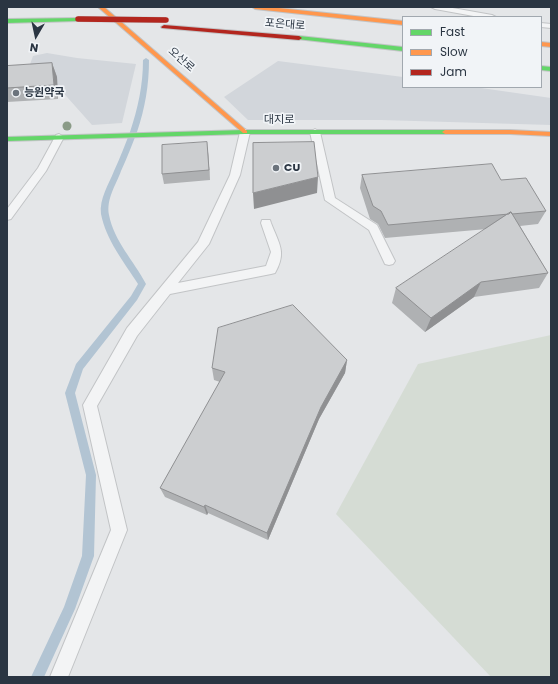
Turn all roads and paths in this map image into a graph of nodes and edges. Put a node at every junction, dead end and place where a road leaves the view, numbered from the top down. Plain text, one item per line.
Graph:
1 (101, 7) edge
2 (256, 7) edge
3 (435, 7) edge
4 (486, 16) edge
5 (7, 22) edge
6 (78, 23) junction
7 (402, 23) edge
8 (165, 24) junction
9 (267, 26) dead end
10 (7, 28) edge
11 (365, 36) dead end
12 (402, 41) edge
13 (402, 49) edge
14 (245, 132) junction
15 (315, 132) junction
16 (551, 134) edge
17 (58, 137) junction
18 (7, 139) edge
19 (7, 216) edge
20 (266, 223) dead end
21 (389, 261) dead end
22 (166, 290) junction
23 (59, 677) edge

1 - 14 main road, 오산로
2 - 7 main road
3 - 4 lane
5 - 6 main road
6 - 8 main road
6 - 10 main road
8 - 9 main road, 포은대로
8 - 13 main road, 포은대로
11 - 12 main road
14 - 15 main road, 대지로
14 - 17 main road, 대지로
14 - 22 lane
15 - 16 main road, 대지로
15 - 21 lane
17 - 18 main road, 대지로
17 - 19 lane
20 - 22 lane
22 - 23 lane

